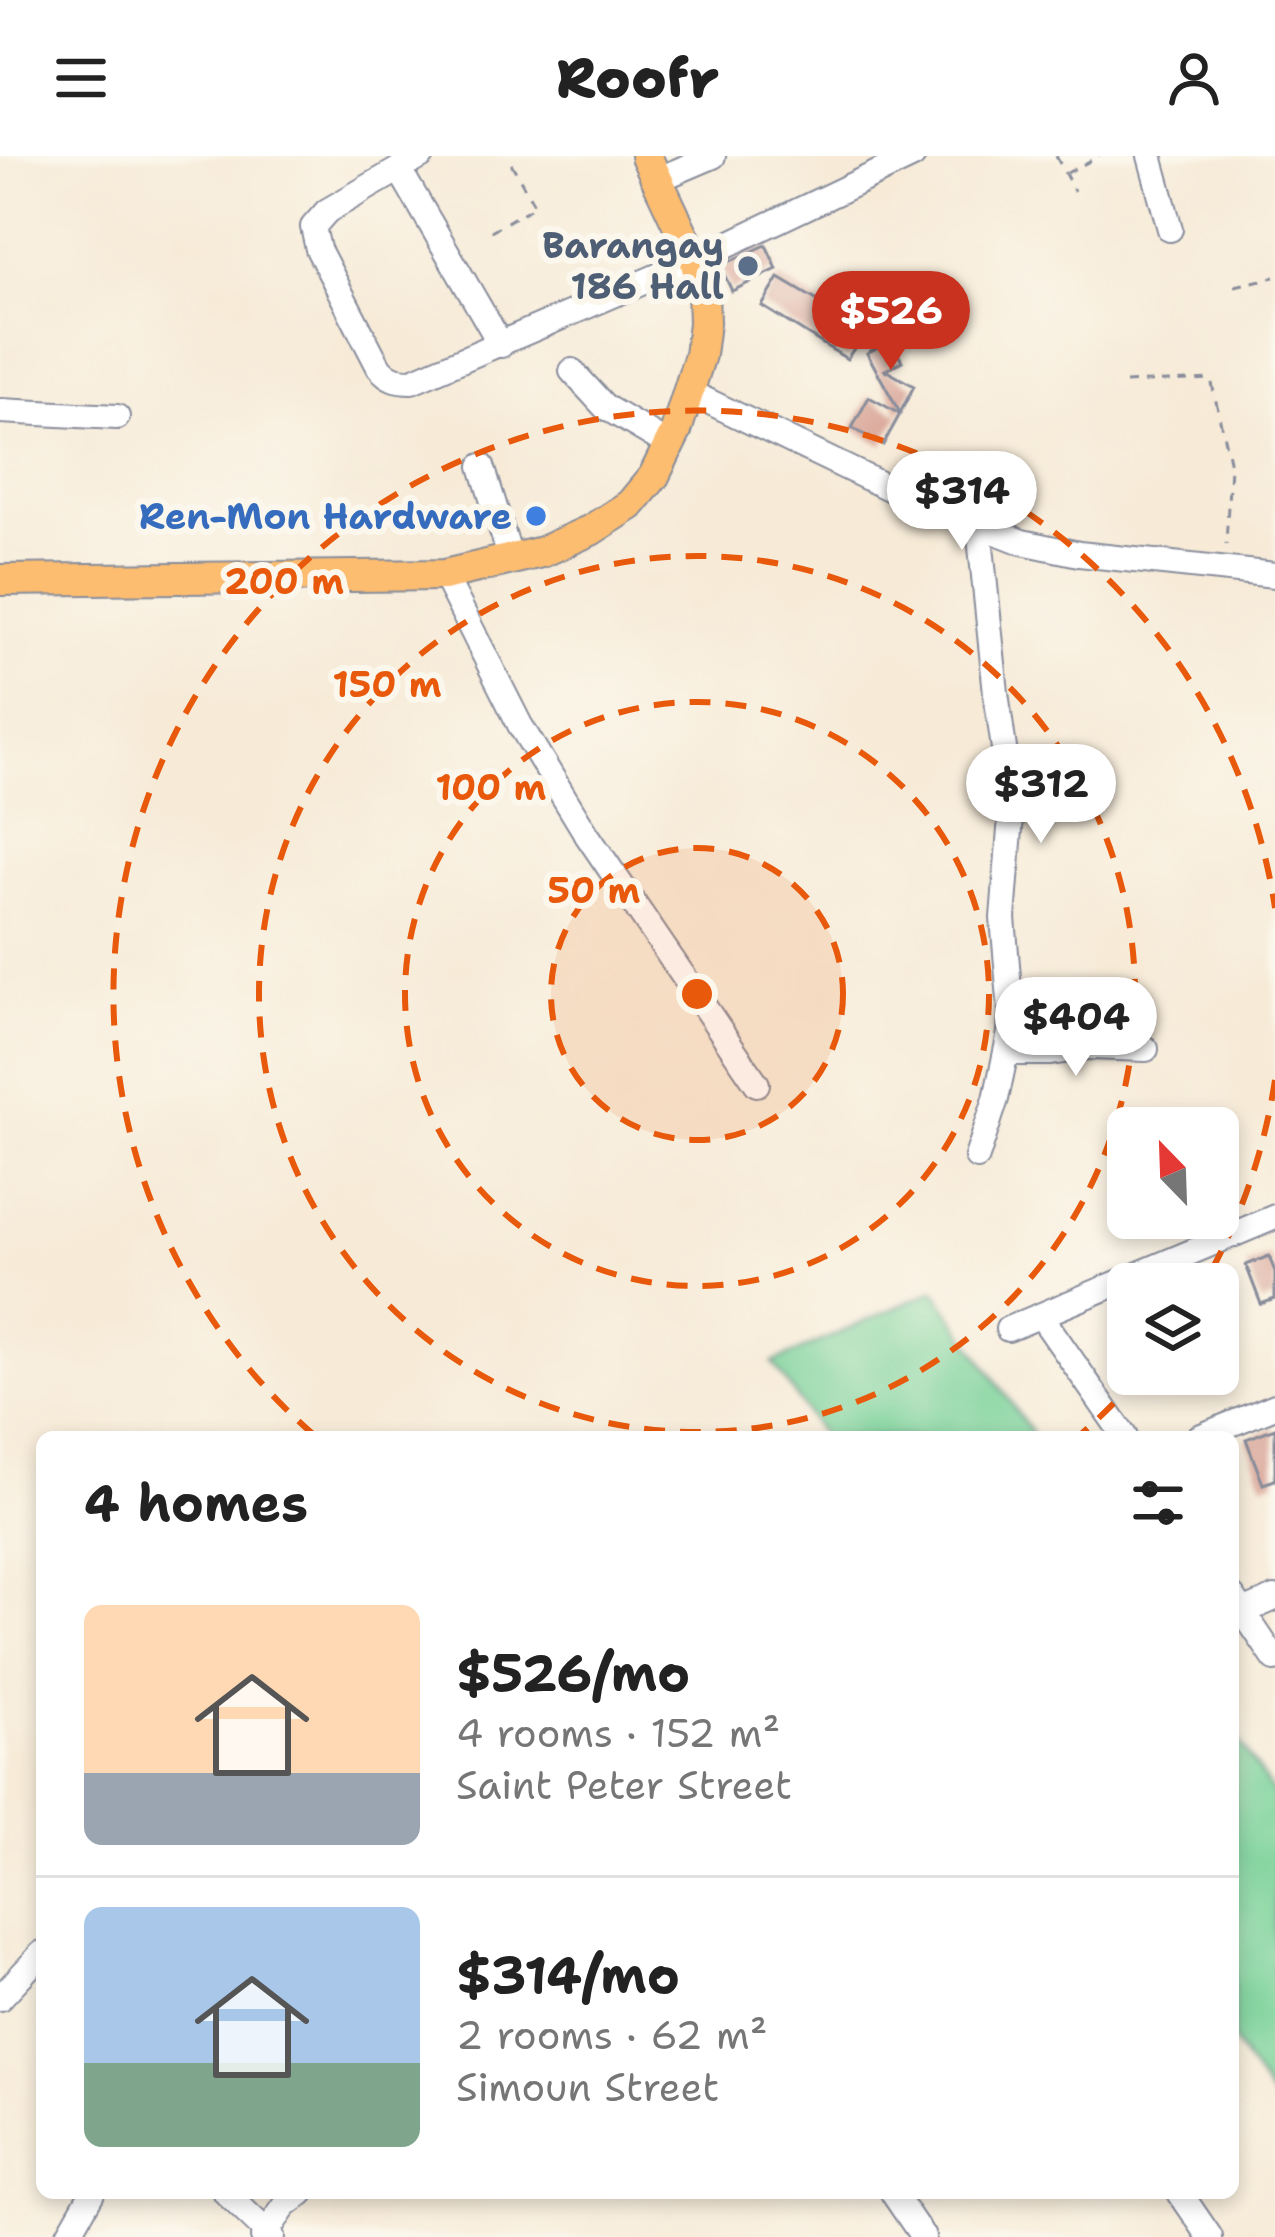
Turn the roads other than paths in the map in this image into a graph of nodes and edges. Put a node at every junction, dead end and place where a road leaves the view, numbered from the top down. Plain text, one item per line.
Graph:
1 (422, 156) edge
2 (713, 156) edge
3 (913, 156) edge
4 (1150, 156) edge
5 (652, 168) edge
6 (399, 169) junction
7 (1170, 229) dead end
8 (695, 260) junction
9 (501, 345) junction
10 (572, 371) dead end
11 (689, 392) junction
12 (0, 411) edge
13 (117, 417) dead end
14 (669, 445) junction
15 (482, 466) dead end
16 (980, 527) junction
17 (511, 560) junction
18 (444, 575) junction
19 (1275, 575) edge
20 (0, 580) edge
21 (1146, 1049) dead end
22 (1007, 1053) junction
23 (757, 1084) dead end
24 (977, 1157) dead end
25 (1275, 1217) edge
26 (1041, 1316) junction
27 (1008, 1330) dead end
28 (1275, 1406) edge
29 (1122, 1431) edge
30 (1214, 1431) edge
31 (1275, 1598) edge
32 (1239, 1604) edge
33 (1239, 1605) edge
34 (1275, 1659) edge
35 (36, 1965) edge
36 (0, 1998) edge
37 (89, 2199) edge
38 (232, 2199) edge
39 (294, 2199) edge
40 (897, 2199) edge
41 (1184, 2199) edge
42 (267, 2235) edge
43 (67, 2237) edge
44 (923, 2237) edge
45 (1210, 2237) edge

1 - 6 street
2 - 5 street
3 - 8 street
4 - 7 street
5 - 8 main road
6 - 9 street
6 - 9 street
8 - 9 street
8 - 11 main road
10 - 14 street
11 - 14 main road
11 - 16 street
12 - 13 street
14 - 17 main road
15 - 17 street
16 - 19 street
16 - 22 street
17 - 18 main road
18 - 20 main road
18 - 23 street
21 - 22 street
22 - 24 street
25 - 26 street
26 - 27 street
26 - 29 street
28 - 30 street
31 - 32 street
33 - 34 street
35 - 36 street
37 - 43 street
38 - 42 street
39 - 42 street
40 - 44 street
41 - 45 street

